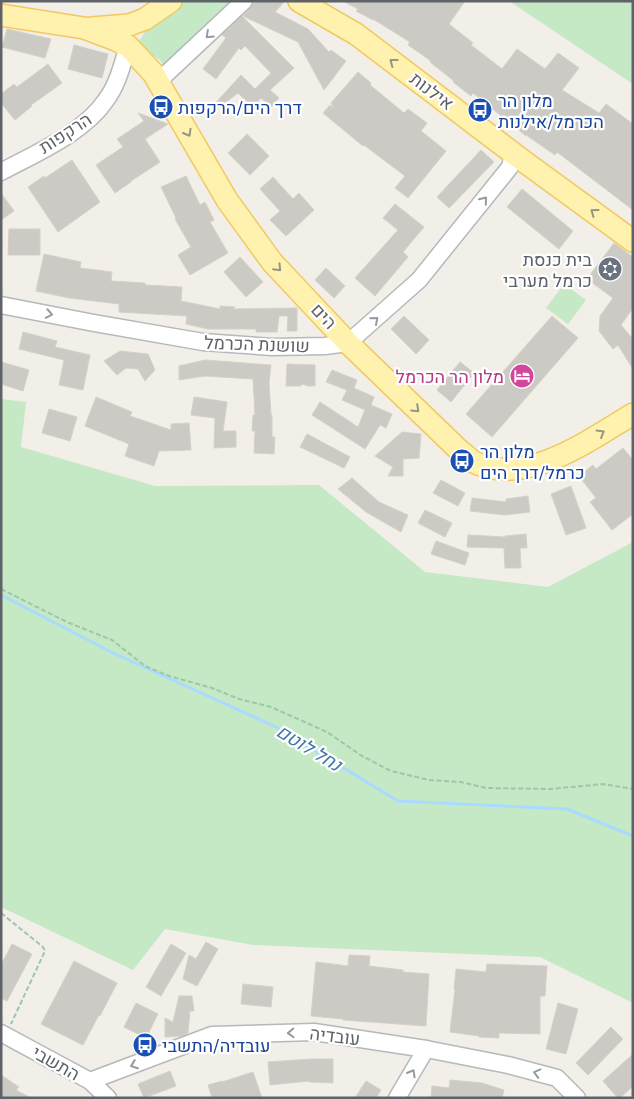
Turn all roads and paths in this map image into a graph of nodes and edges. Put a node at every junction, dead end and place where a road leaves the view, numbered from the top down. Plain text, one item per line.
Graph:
1 (171, 1) edge
2 (244, 1) edge
3 (299, 1) edge
4 (1, 15) edge
5 (145, 19) junction
6 (84, 28) junction
7 (128, 46) junction
8 (146, 66) junction
9 (117, 81) junction
10 (160, 86) junction
11 (510, 150) junction
12 (1, 172) edge
13 (633, 241) edge
14 (1, 305) edge
15 (348, 343) junction
16 (633, 414) edge
17 (1, 589) edge
18 (633, 789) edge
19 (1, 913) edge
20 (3, 1037) edge
21 (426, 1049) junction
22 (90, 1081) junction
23 (108, 1098) edge
24 (397, 1098) edge
25 (577, 1098) edge

1 - 5 main road
2 -> 10 street
11 -> 3 main road, אילנות
4 - 6 main road
5 - 6 main road
5 - 7 main road
6 - 7 main road, הים
7 - 8 main road, הים
7 - 9 street, הרקפות
8 - 9 street, הרקפות
8 - 10 main road, הים
9 - 12 street, הרקפות
10 -> 15 main road, הים
13 -> 11 main road, אילנות
15 -> 11 street
14 -> 15 street, שושנת הכרמל
15 -> 16 main road, הים
17 - 18 path
19 - 20 path
20 - 22 street, התשבי
21 -> 22 street, עובדיה
24 -> 21 street
25 -> 21 street, עובדיה
22 - 23 street, התשבי

